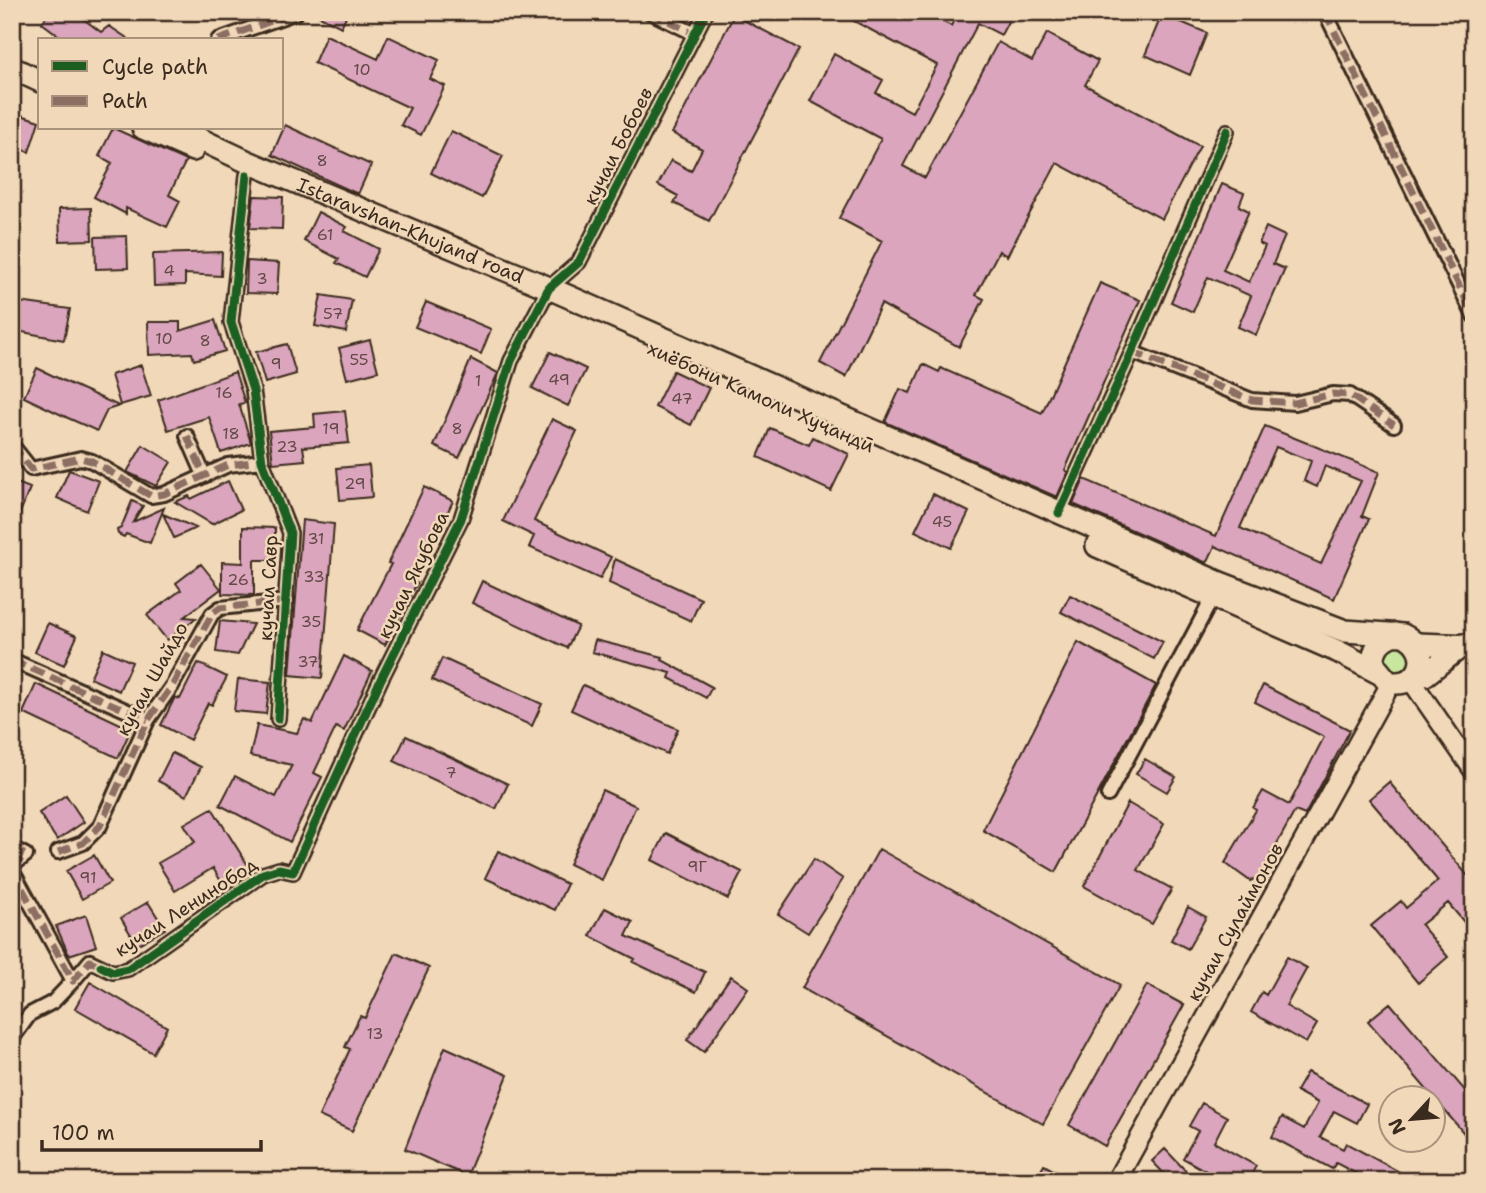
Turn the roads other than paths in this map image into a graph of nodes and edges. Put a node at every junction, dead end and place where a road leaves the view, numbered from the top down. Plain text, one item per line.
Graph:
1 (297, 12) edge
2 (650, 12) edge
3 (706, 12) edge
4 (1325, 12) edge
5 (695, 34) junction
6 (224, 38) edge
7 (13, 68) edge
8 (38, 68) edge
9 (38, 80) edge
10 (148, 130) edge
11 (180, 130) edge
12 (1227, 131) dead end
13 (247, 175) junction
14 (546, 294) junction
15 (1474, 316) edge
16 (1132, 352) junction
17 (1394, 425) dead end
18 (187, 436) dead end
19 (12, 445) edge
20 (262, 461) junction
21 (204, 475) junction
22 (1059, 513) junction
23 (1217, 590) junction
24 (286, 601) junction
25 (1395, 634) junction
26 (1417, 644) junction
27 (1469, 645) edge
28 (12, 660) edge
29 (1399, 677) junction
30 (278, 719) dead end
31 (148, 720) junction
32 (1474, 771) edge
33 (1108, 795) dead end
34 (12, 848) edge
35 (58, 852) dead end
36 (12, 868) edge
37 (293, 872) joint
38 (73, 981) junction
39 (12, 1039) edge
40 (1116, 1181) edge

1 - 6 street
2 - 5 street
3 - 5 street, кучаи Бобоев
4 - 15 street
5 - 14 street, кучаи Бобоев
7 - 8 main road
7 - 9 main road
10 - 13 main road, хиёбони Камоли Хуҷандӣ
11 - 14 main road, Istaravshan-Khujand road
12 - 16 street
13 - 14 main road, хиёбони Камоли Хуҷандӣ
13 - 20 street, кучаи Савр
14 - 22 main road, Istaravshan-Khujand road
14 - 23 main road, хиёбони Камоли Хуҷандӣ
14 - 37 street, кучаи Якубова
16 - 17 street
16 - 22 street
18 - 21 street
19 - 21 street
20 - 21 street
20 - 24 street, кучаи Савр
22 - 23 main road, Istaravshan-Khujand road
23 - 25 main road
23 - 29 main road, хиёбони Камоли Хуҷандӣ
23 - 33 street
24 - 30 street, кучаи Савр
24 - 31 street, кучаи Шайдо
25 - 26 main road
25 - 29 main road
26 - 27 main road
26 - 29 main road
27 - 29 main road
28 - 31 street
29 - 32 main road
29 - 40 main road, кучаи Сулаймонов
31 - 35 street, кучаи Шайдо
34 - 36 street
36 - 38 street
37 - 38 street, кучаи Ленинобод
38 - 39 street

